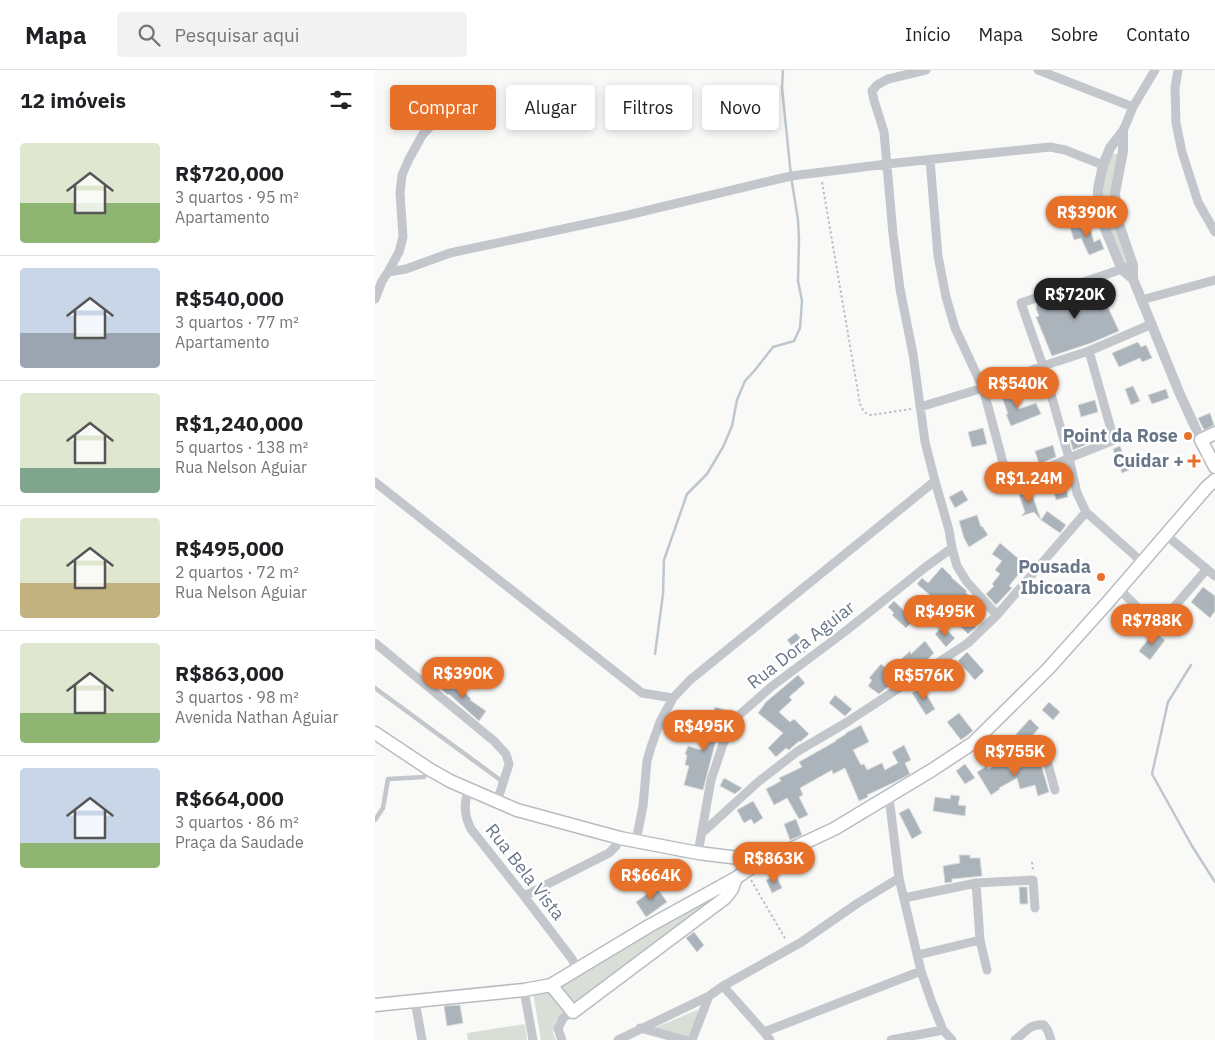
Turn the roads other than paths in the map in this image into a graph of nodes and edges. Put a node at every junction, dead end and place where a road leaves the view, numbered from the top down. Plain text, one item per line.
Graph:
1 (926, 70) edge
2 (1037, 70) edge
3 (1155, 70) edge
4 (1178, 70) edge
5 (1133, 107) junction
6 (427, 130) edge
7 (1123, 131) junction
8 (929, 160) junction
9 (887, 164) junction
10 (1103, 166) junction
11 (1215, 232) edge
12 (1133, 265) junction
13 (1122, 270) junction
14 (389, 272) junction
15 (1133, 279) junction
16 (1215, 280) edge
17 (379, 281) edge
18 (375, 299) edge
19 (1141, 300) junction
20 (1152, 324) junction
21 (1089, 351) junction
22 (1043, 366) junction
23 (983, 388) junction
24 (920, 407) junction
25 (1215, 433) edge
26 (1201, 440) junction
27 (1069, 458) junction
28 (1215, 467) edge
29 (935, 480) junction
30 (1215, 480) edge
31 (375, 482) edge
32 (1086, 512) junction
33 (1166, 535) junction
34 (952, 548) junction
35 (1142, 562) junction
36 (1207, 569) junction
37 (1215, 576) edge
38 (1119, 589) junction
39 (997, 615) junction
40 (375, 643) edge
41 (375, 688) edge
42 (673, 698) junction
43 (375, 733) edge
44 (973, 743) junction
45 (429, 769) junction
46 (504, 782) junction
47 (468, 790) junction
48 (1055, 790) dead end
49 (889, 796) junction
50 (497, 802) junction
51 (375, 820) edge
52 (702, 833) junction
53 (620, 838) junction
54 (635, 842) junction
55 (698, 854) junction
56 (768, 856) junction
57 (741, 875) junction
58 (899, 878) junction
59 (976, 883) junction
60 (524, 896) junction
61 (904, 898) junction
62 (1035, 908) dead end
63 (981, 940) junction
64 (918, 955) junction
65 (577, 968) junction
66 (987, 970) dead end
67 (921, 971) junction
68 (551, 985) junction
69 (723, 986) junction
70 (524, 990) junction
71 (709, 996) junction
72 (415, 1001) junction
73 (375, 1005) edge
74 (573, 1012) junction
75 (640, 1028) junction
76 (943, 1030) junction
77 (764, 1032) junction
78 (422, 1040) edge
79 (533, 1040) edge
80 (562, 1040) edge
81 (618, 1040) edge
82 (685, 1040) edge
83 (692, 1040) edge
84 (770, 1040) edge
85 (891, 1040) edge
86 (953, 1040) edge
87 (1015, 1040) edge
88 (1051, 1040) edge

1 - 9 street
2 - 5 street
3 - 5 street
4 - 11 street
5 - 7 street
6 - 14 street
7 - 10 street
7 - 12 street
8 - 9 street
8 - 10 street
8 - 23 street
9 - 14 street
9 - 24 street
10 - 13 street
12 - 13 street
12 - 15 street
13 - 15 street
13 - 22 street
14 - 17 street
15 - 19 street
16 - 19 street
17 - 18 street
19 - 20 street
20 - 21 street
20 - 26 street
21 - 22 street
21 - 27 street
22 - 23 street
22 - 27 street
23 - 24 street
23 - 27 street
24 - 29 street
25 - 26 main road
26 - 28 main road
27 - 32 street
29 - 34 street
29 - 42 street
30 - 33 main road
31 - 42 street
32 - 35 street
32 - 39 street
33 - 35 main road
33 - 36 street
34 - 39 street
34 - 52 street, Rua Dora Aguiar
35 - 38 main road
36 - 37 street
36 - 38 street
38 - 44 main road
39 - 52 street
40 - 46 street
41 - 46 lane
42 - 54 street
43 - 45 main road
44 - 48 street
44 - 49 main road
45 - 47 main road
45 - 51 lane
46 - 50 street
47 - 50 main road
47 - 60 street, Rua Bela Vista
49 - 56 main road
49 - 58 street
50 - 53 main road
52 - 55 street, Rua Dora Aguiar
53 - 54 main road
53 - 60 street
54 - 55 main road
55 - 56 main road
56 - 57 main road
57 - 65 main road
57 - 74 main road
58 - 61 street
58 - 69 street
59 - 61 street
59 - 62 street
59 - 63 street
60 - 65 street, Rua Bela Vista
61 - 64 street
63 - 64 street
63 - 66 street
64 - 67 street
65 - 68 main road
67 - 76 street
67 - 77 street
68 - 70 main road
68 - 74 main road
69 - 71 street
69 - 77 street
70 - 72 main road
70 - 79 street
71 - 75 street
71 - 83 street
72 - 73 main road
72 - 78 street
74 - 80 street
75 - 81 street
75 - 82 street
76 - 85 street
76 - 86 street
77 - 84 street
87 - 88 street

